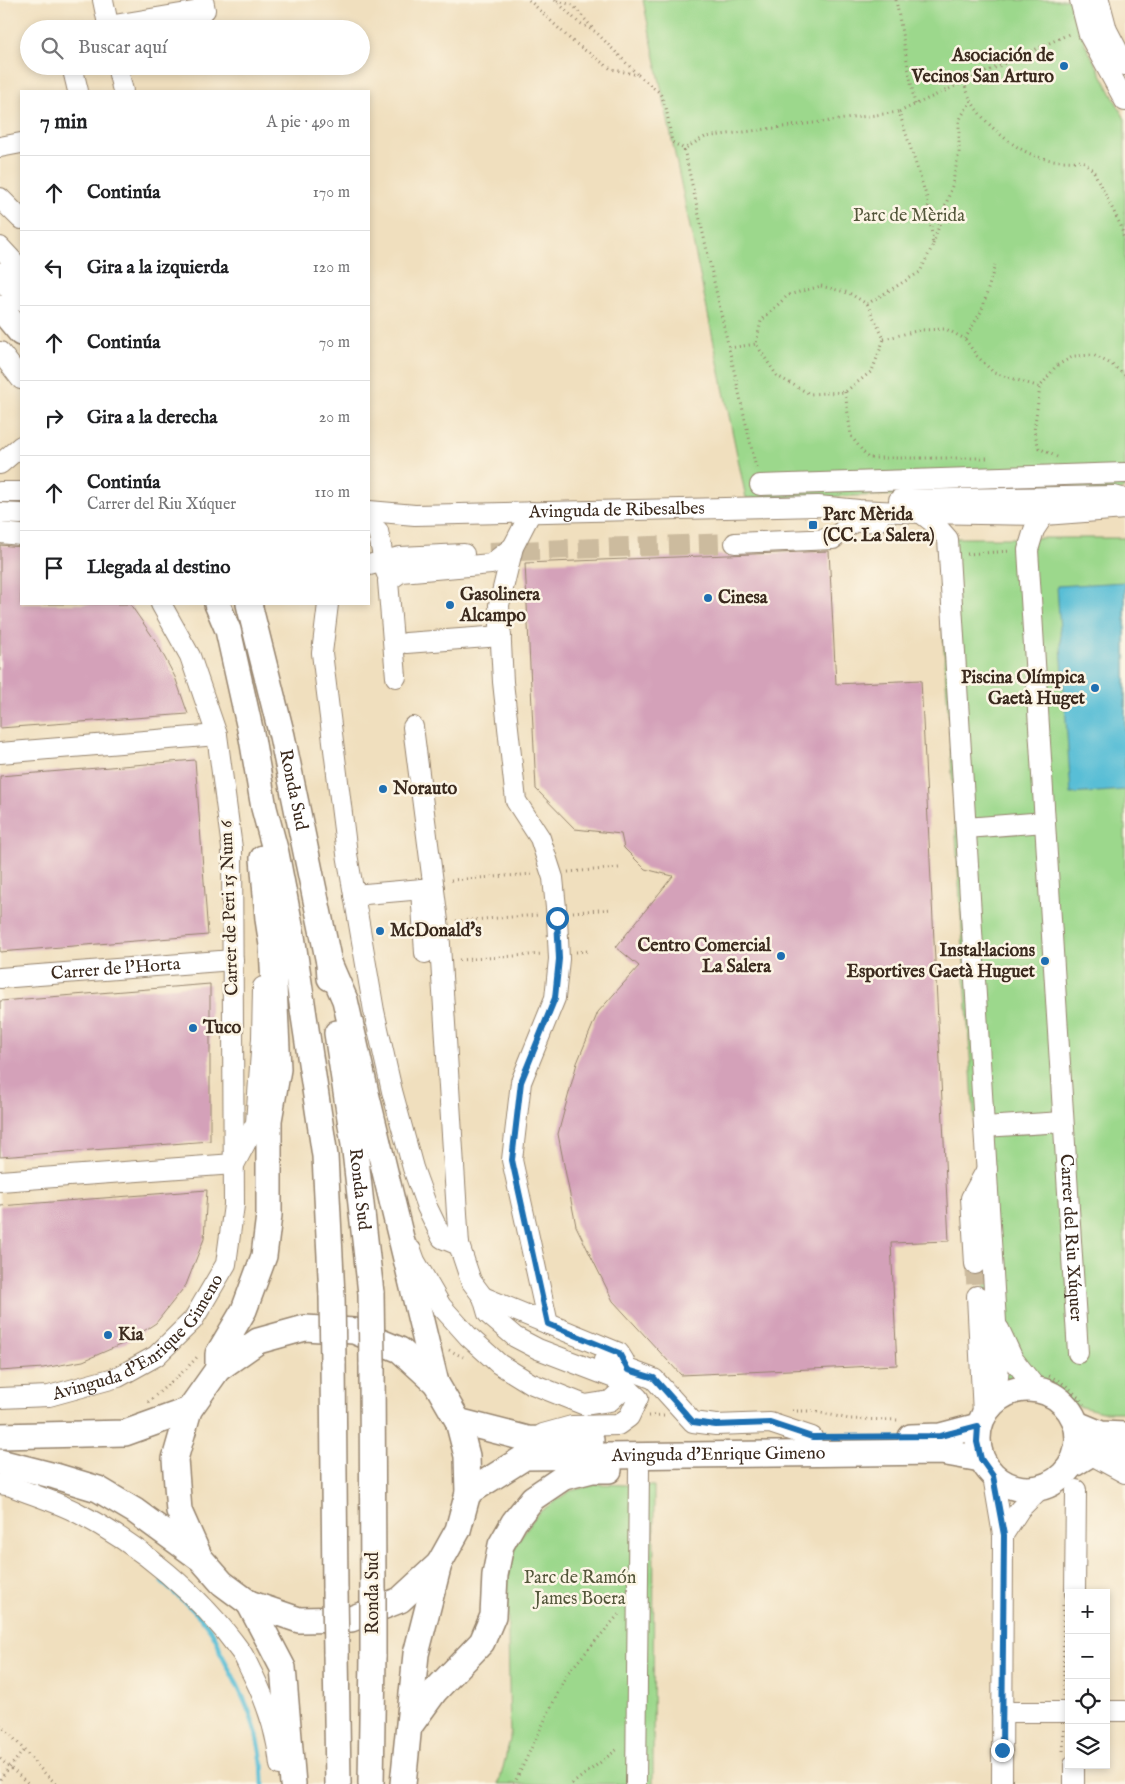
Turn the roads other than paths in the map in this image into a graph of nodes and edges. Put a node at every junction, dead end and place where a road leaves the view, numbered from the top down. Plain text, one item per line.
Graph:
1 (103, 0) edge
2 (1080, 0) edge
3 (1099, 0) edge
4 (204, 5) edge
5 (107, 20) edge
6 (139, 20) edge
7 (1118, 57) edge
8 (74, 75) edge
9 (119, 75) edge
10 (78, 90) edge
11 (123, 90) edge
12 (1125, 102) edge
13 (20, 142) edge
14 (0, 147) edge
15 (0, 248) edge
16 (0, 275) edge
17 (20, 277) edge
18 (20, 297) edge
19 (0, 308) edge
20 (20, 333) edge
21 (0, 352) edge
22 (20, 378) edge
23 (20, 447) edge
24 (0, 464) edge
25 (1125, 473) edge
26 (955, 478) junction
27 (760, 484) road end
28 (0, 492) edge
29 (20, 492) edge
30 (1125, 499) edge
31 (370, 501) edge
32 (818, 506) junction
33 (1048, 506) junction
34 (1125, 509) edge
35 (370, 511) edge
36 (0, 512) edge
37 (531, 512) junction
38 (887, 512) junction
39 (944, 513) junction
40 (20, 514) edge
41 (415, 515) junction
42 (864, 521) junction
43 (370, 525) edge
44 (0, 533) edge
45 (20, 535) edge
46 (735, 543) tunnel mouth
47 (513, 547) junction
48 (948, 547) junction
49 (489, 552) tunnel mouth
50 (376, 562) edge
51 (388, 581) junction
52 (162, 605) edge
53 (217, 605) edge
54 (249, 605) edge
55 (261, 605) edge
56 (328, 605) edge
57 (501, 636) junction
58 (406, 643) dead end
59 (266, 666) junction
60 (396, 677) dead end
61 (413, 728) dead end
62 (217, 734) junction
63 (0, 753) edge
64 (264, 808) junction
65 (1045, 822) junction
66 (966, 828) junction
67 (429, 886) junction
68 (354, 895) junction
69 (268, 919) junction
70 (433, 957) junction
71 (233, 960) junction
72 (329, 963) junction
73 (0, 978) edge
74 (1063, 1122) junction
75 (984, 1127) junction
76 (234, 1164) junction
77 (987, 1169) junction
78 (0, 1180) edge
79 (393, 1204) junction
80 (459, 1245) junction
81 (975, 1264) tunnel mouth
82 (977, 1296) tunnel mouth
83 (482, 1297) junction
84 (996, 1322) junction
85 (548, 1324) junction
86 (560, 1344) dead end
87 (1078, 1353) dead end
88 (218, 1369) junction
89 (624, 1375) junction
90 (1039, 1381) junction
91 (436, 1383) junction
92 (0, 1398) edge
93 (189, 1410) junction
94 (986, 1413) junction
95 (1083, 1417) junction
96 (458, 1421) junction
97 (1125, 1435) edge
98 (0, 1436) edge
99 (812, 1437) junction
100 (528, 1439) junction
101 (1125, 1454) edge
102 (686, 1456) junction
103 (1081, 1460) junction
104 (0, 1462) edge
105 (987, 1468) junction
106 (639, 1469) junction
107 (1125, 1473) edge
108 (0, 1484) edge
109 (1040, 1489) junction
110 (1076, 1490) dead end
111 (468, 1492) junction
112 (1004, 1535) junction
113 (200, 1558) junction
114 (439, 1564) junction
115 (1075, 1589) edge
116 (249, 1603) junction
117 (1110, 1711) edge
118 (1125, 1711) edge
119 (1002, 1712) junction
120 (1065, 1712) edge
121 (409, 1727) junction
122 (1074, 1769) edge
123 (282, 1784) edge
124 (293, 1784) edge
125 (338, 1784) edge
126 (371, 1784) edge
127 (403, 1784) edge
128 (636, 1784) edge
129 (1002, 1784) edge
130 (1074, 1784) edge

1 - 5 street
2 - 7 street
3 - 7 street
4 - 6 street
7 - 12 street
8 - 10 street
9 - 11 street
13 - 14 street
15 - 17 street
16 - 18 main road
19 - 20 main road
21 - 22 street
23 - 24 street
25 - 26 street
26 - 27 street
26 - 39 street
28 - 29 street
30 - 33 street, Avinguda de Ribesalbes
31 - 41 street, Avinguda de Ribesalbes
32 - 37 street, Avinguda de Ribesalbes
32 - 38 street, Avinguda de Ribesalbes
32 - 39 street, Avinguda de Ribesalbes
33 - 34 street, Avinguda de Ribesalbes
33 - 39 street, Avinguda de Ribesalbes
33 - 65 street, Carrer del Riu Xúquer
35 - 41 street, Avinguda de Ribesalbes
36 - 40 street
37 - 41 street, Avinguda de Ribesalbes
37 - 47 street
38 - 39 street, Avinguda de Ribesalbes
38 - 42 street
39 - 42 street
39 - 48 street
39 - 48 street
42 - 46 street
43 - 50 street
44 - 45 street
47 - 51 street
47 - 57 street
48 - 66 street
49 - 50 street
50 - 51 street
51 - 60 street
52 - 62 street, Carrer de Peri 15 Num 6
53 - 64 main road, Ronda Sud
54 - 59 main road, Ronda Sud
55 - 59 street
56 - 68 street
57 - 58 street
57 - 85 street
59 - 72 main road, Ronda Sud
61 - 67 street
62 - 63 street
62 - 71 street, Carrer de Peri 15 Num 6
64 - 69 main road
64 - 125 main road, Ronda Sud, bridge
65 - 66 street
65 - 74 street, Carrer del Riu Xúquer
66 - 75 street
67 - 68 street
67 - 70 street
67 - 70 street
68 - 80 street
69 - 76 street
69 - 88 main road
70 - 80 street
71 - 73 street, Carrer de l'Horta
71 - 76 street, Carrer de Peri 15 Num 6
72 - 79 main road
72 - 126 main road, Ronda Sud, bridge
74 - 75 street
74 - 87 street, Carrer del Riu Xúquer
75 - 77 street
76 - 78 street
76 - 92 street, Avinguda d'Enrique Gimeno
77 - 81 street
77 - 84 street
79 - 89 street
79 - 91 main road
80 - 83 street
82 - 94 street
83 - 85 street
83 - 89 street
84 - 90 street
84 - 94 street
85 - 89 street
86 - 89 street
88 - 91 main road
88 - 93 main road
89 - 99 street
89 - 100 street
90 - 94 main road
90 - 95 main road
91 - 96 main road
93 - 98 main road
93 - 113 main road
94 - 99 main road, Avinguda d'Enrique Gimeno
94 - 105 main road
95 - 97 main road
95 - 103 main road
96 - 100 main road, Avinguda d'Enrique Gimeno
96 - 111 main road
99 - 100 main road, Avinguda d'Enrique Gimeno
101 - 103 main road
102 - 105 main road, Avinguda d'Enrique Gimeno
102 - 106 main road
102 - 111 main road, Avinguda d'Enrique Gimeno
103 - 107 street
103 - 109 main road
104 - 113 main road
105 - 109 main road
105 - 112 street
106 - 121 main road
106 - 128 street
108 - 123 street
109 - 112 street
110 - 115 street
111 - 114 main road
112 - 119 street
113 - 116 main road
114 - 116 main road
114 - 121 main road
116 - 124 main road
117 - 118 street
119 - 120 street
119 - 129 street
121 - 127 main road
122 - 130 street

